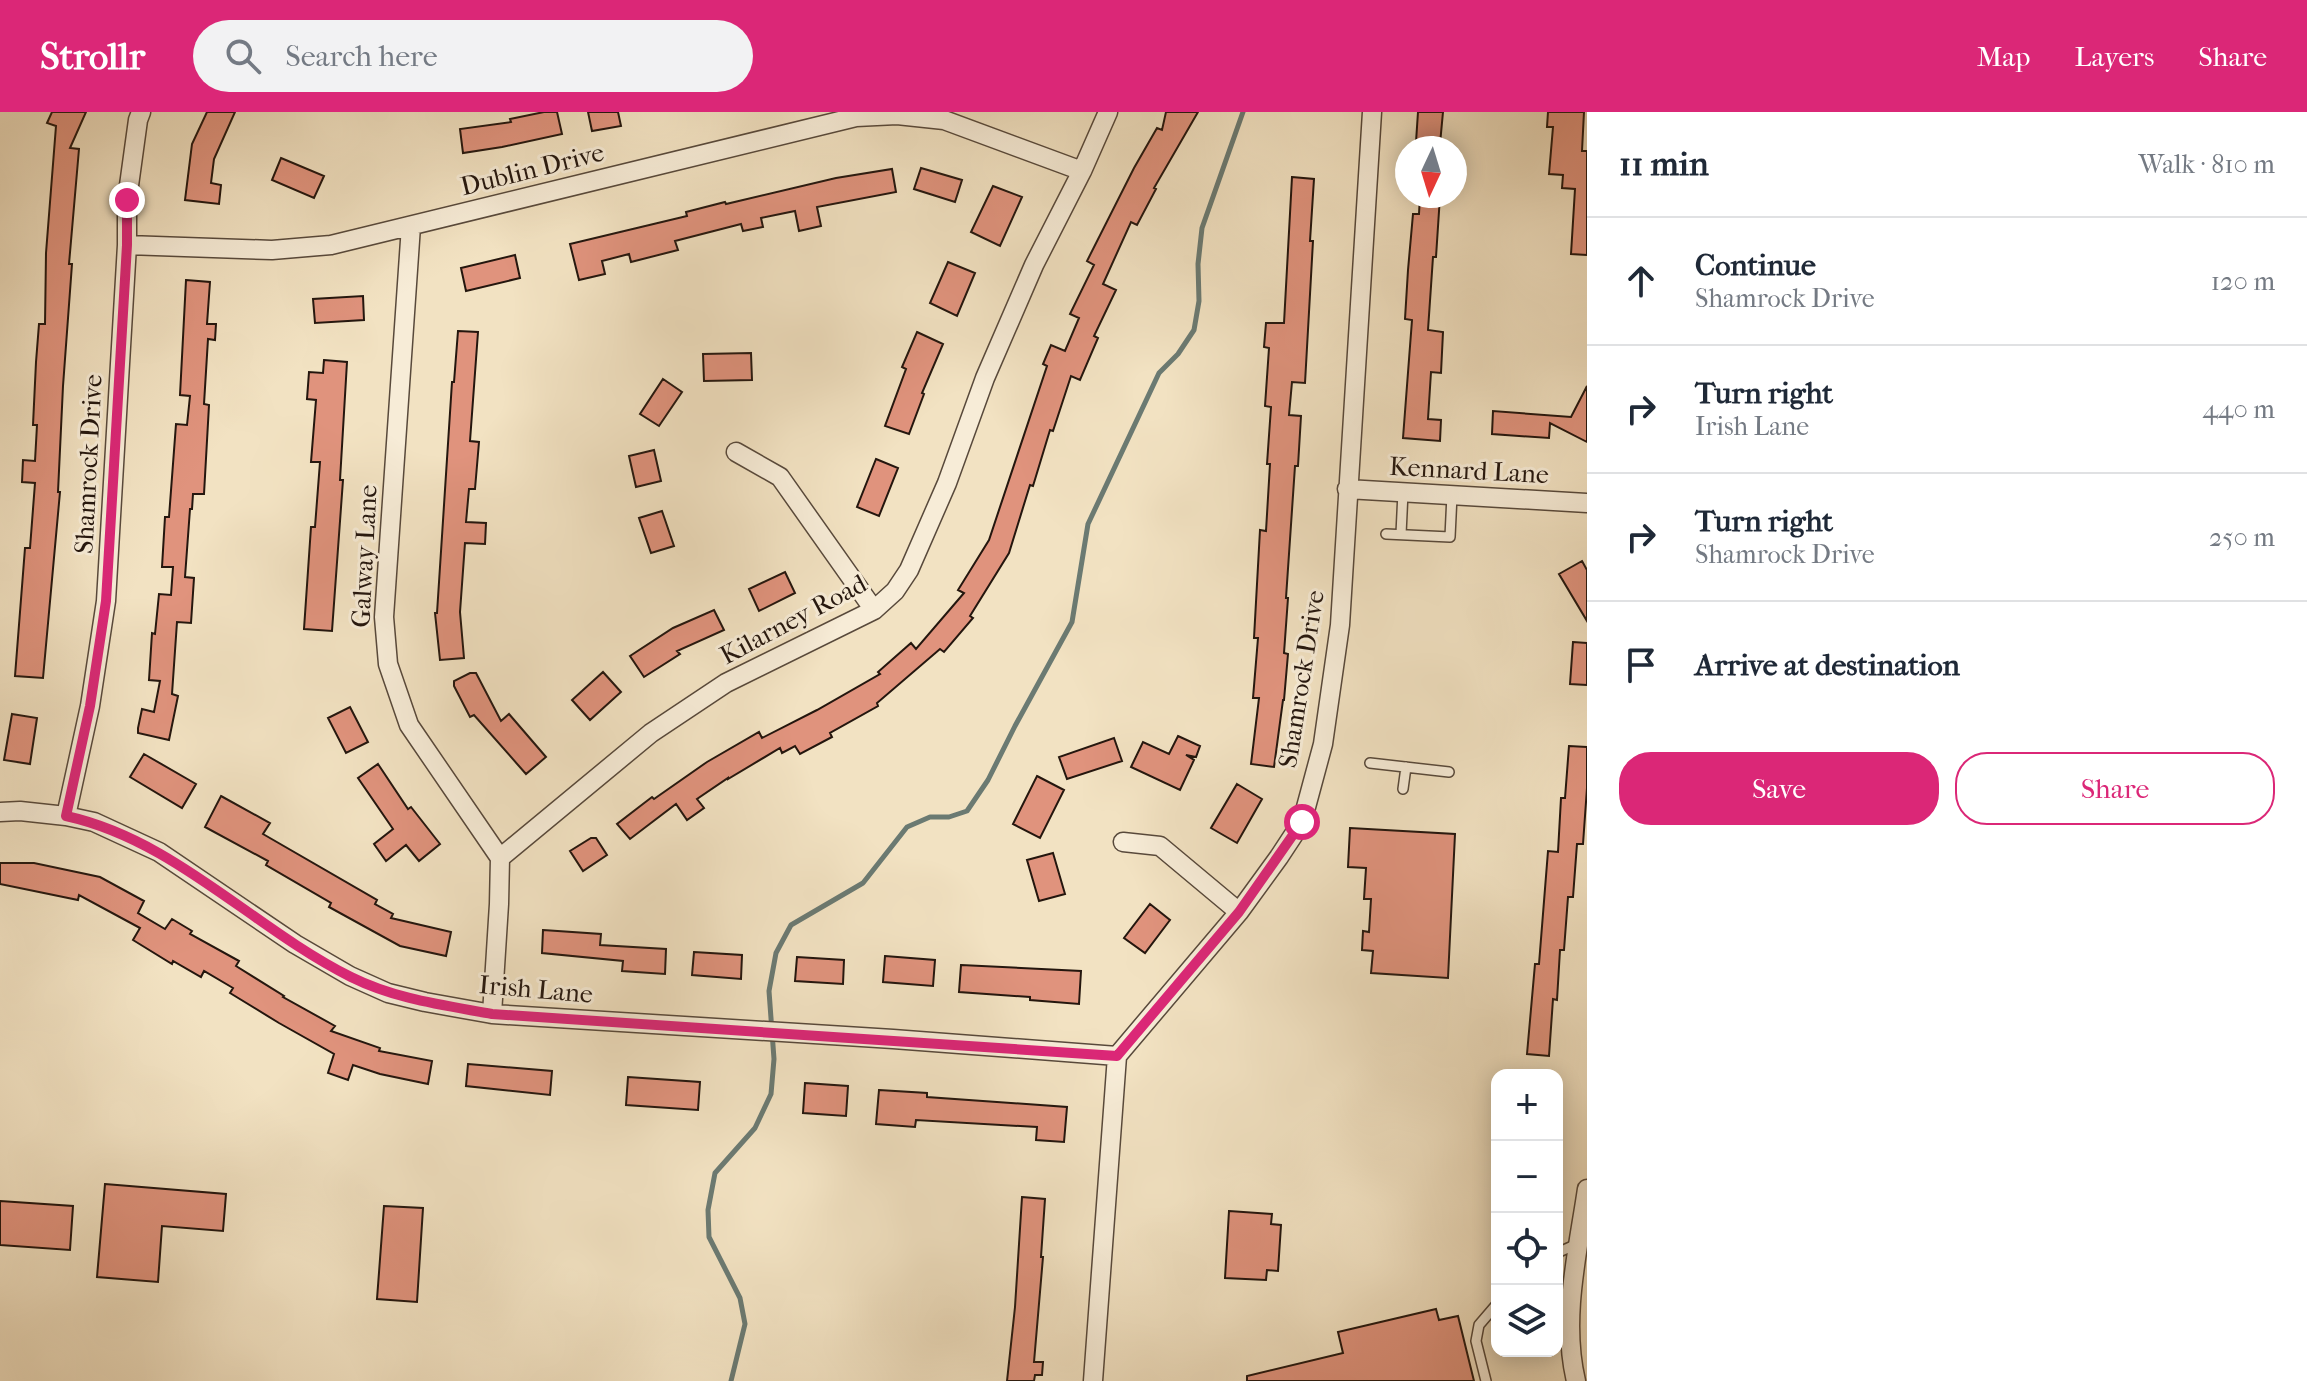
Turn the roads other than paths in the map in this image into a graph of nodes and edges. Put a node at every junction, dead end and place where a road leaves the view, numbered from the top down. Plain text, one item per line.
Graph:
1 (141, 112) edge
2 (1108, 112) edge
3 (1372, 112) edge
4 (1082, 171) junction
5 (411, 226) junction
6 (127, 245) junction
7 (736, 452) dead end
8 (1347, 489) junction
9 (1403, 492) junction
10 (1452, 495) junction
11 (1587, 503) edge
12 (1386, 534) dead end
13 (1401, 534) junction
14 (874, 610) junction
15 (1370, 763) dead end
16 (1406, 767) junction
17 (1449, 772) dead end
18 (1403, 789) dead end
19 (0, 812) edge
20 (66, 816) junction
21 (1123, 842) dead end
22 (500, 858) junction
23 (1239, 912) junction
24 (492, 1014) junction
25 (1117, 1056) junction
26 (1587, 1189) edge
27 (1579, 1243) junction
28 (1563, 1250) edge
29 (1491, 1311) edge
30 (1093, 1381) edge
31 (1486, 1381) edge
32 (1576, 1381) edge

1 - 6 street, Shamrock Drive
2 - 4 street, Kilarney Road
3 - 8 street, Shamrock Drive
4 - 5 street, Dublin Drive
4 - 14 street, Kilarney Road
5 - 6 street, Dublin Drive
5 - 22 street, Galway Lane
6 - 20 street, Shamrock Drive
7 - 14 street
8 - 9 street, Kennard Lane
8 - 23 street, Shamrock Drive
9 - 10 street, Kennard Lane
9 - 13 lane
10 - 11 street, Kennard Lane
10 - 13 lane
12 - 13 lane
14 - 22 street, Kilarney Road
15 - 16 lane
16 - 17 lane
16 - 18 lane
19 - 20 street, Irish Lane
20 - 24 street, Irish Lane
21 - 23 street
22 - 24 street
23 - 25 street, Shamrock Drive
24 - 25 street, Irish Lane
25 - 30 street
26 - 27 street
27 - 28 lane
27 - 32 street
29 - 31 lane

